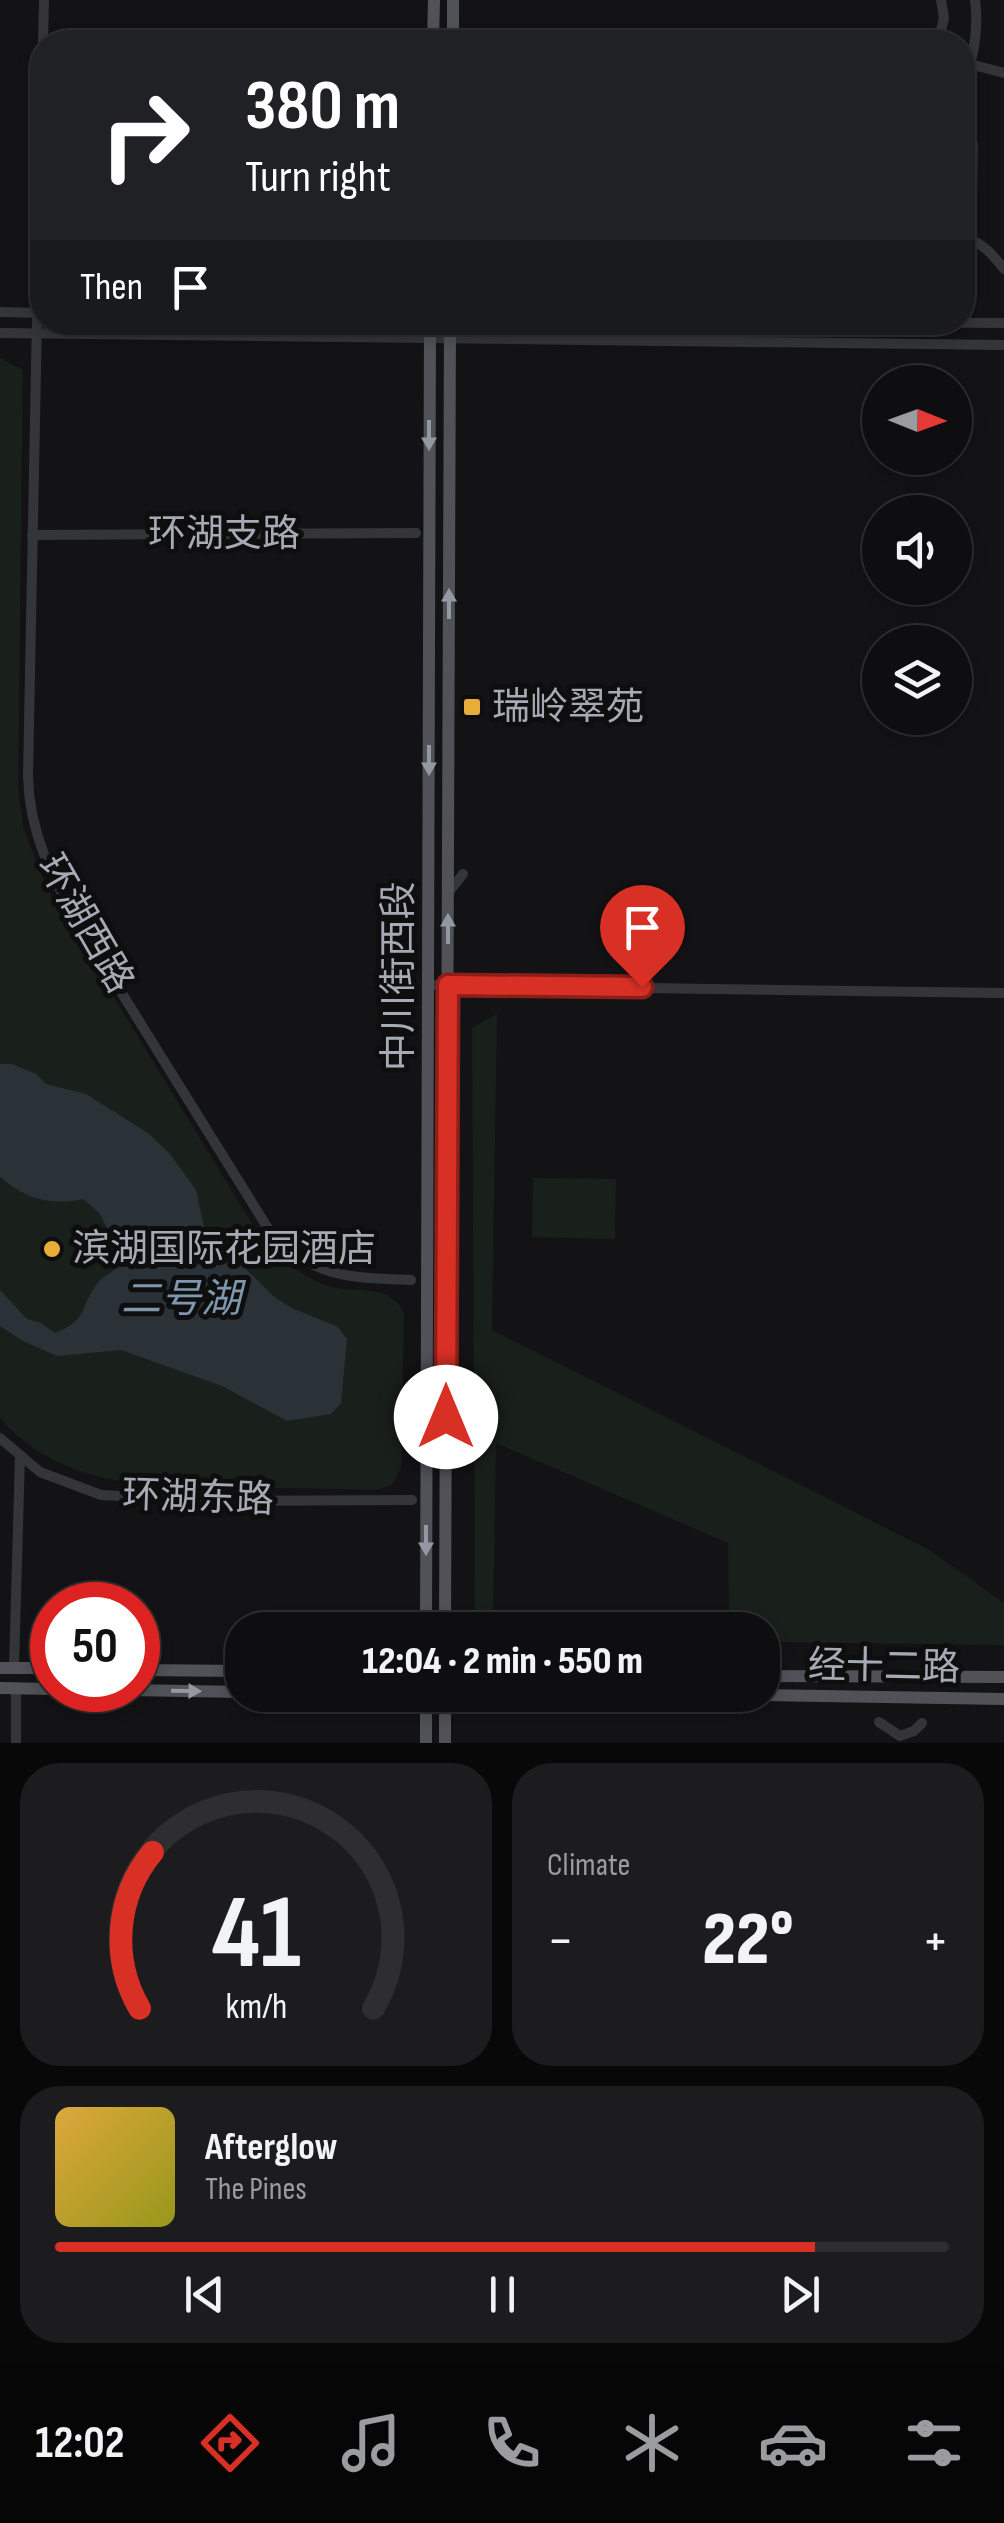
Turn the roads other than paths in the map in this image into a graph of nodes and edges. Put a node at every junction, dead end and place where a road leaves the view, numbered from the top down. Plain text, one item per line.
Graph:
1 (44, 0) edge
2 (434, 0) edge
3 (454, 0) edge
4 (941, 0) edge
5 (975, 0) edge
6 (43, 30) edge
7 (433, 30) edge
8 (453, 30) edge
9 (941, 30) edge
10 (975, 30) edge
11 (975, 66) edge
12 (1004, 73) edge
13 (975, 244) edge
14 (1004, 269) edge
15 (0, 312) edge
16 (30, 313) edge
17 (975, 323) edge
18 (1004, 323) edge
19 (0, 333) edge
20 (30, 334) edge
21 (36, 335) edge
22 (134, 335) edge
23 (429, 335) edge
24 (437, 335) edge
25 (450, 335) edge
26 (623, 335) edge
27 (429, 338) junction
28 (1004, 346) edge
29 (416, 533) dead end
30 (32, 535) junction
31 (464, 874) dead end
32 (448, 893) junction
33 (428, 984) junction
34 (448, 985) junction
35 (1004, 993) edge
36 (411, 1280) dead end
37 (0, 1438) edge
38 (20, 1455) junction
39 (412, 1500) dead end
40 (426, 1612) edge
41 (445, 1612) edge
42 (7, 1668) edge
43 (160, 1670) edge
44 (225, 1671) edge
45 (780, 1676) edge
46 (1004, 1677) edge
47 (0, 1688) edge
48 (16, 1688) junction
49 (30, 1688) edge
50 (160, 1691) edge
51 (225, 1692) edge
52 (780, 1695) edge
53 (1004, 1698) edge
54 (426, 1712) edge
55 (445, 1712) edge
56 (879, 1722) dead end
57 (922, 1723) dead end
58 (900, 1740) edge
59 (16, 1743) edge
60 (426, 1743) edge
61 (445, 1743) edge

1 - 6 street
2 - 7 main road
3 - 8 main road
4 - 9 street
5 - 10 street
11 - 12 street
13 - 14 street
15 - 16 street
17 - 18 street
19 - 20 street
21 - 30 street, 环湖西路
22 - 27 street
23 - 27 main road, 中川街西段
24 - 27 street
32 -> 25 main road, 中川街西段
26 - 28 street
27 -> 33 main road, 中川街西段
29 - 30 street, 环湖支路
30 - 36 street, 环湖西路
31 - 32 street
34 -> 32 main road, 中川街西段
33 - 34 street
33 -> 40 main road, 中川街西段
34 - 35 street
34 - 41 main road, 中川街西段
37 - 38 street, 环湖东路
38 - 39 street, 环湖东路
38 - 42 street
43 - 44 main road
45 - 46 main road
47 - 48 main road
48 - 49 main road
48 - 59 street
50 -> 51 main road
52 - 53 main road, 经十二路
54 - 60 main road
55 - 61 main road
56 - 58 street
57 - 58 street

